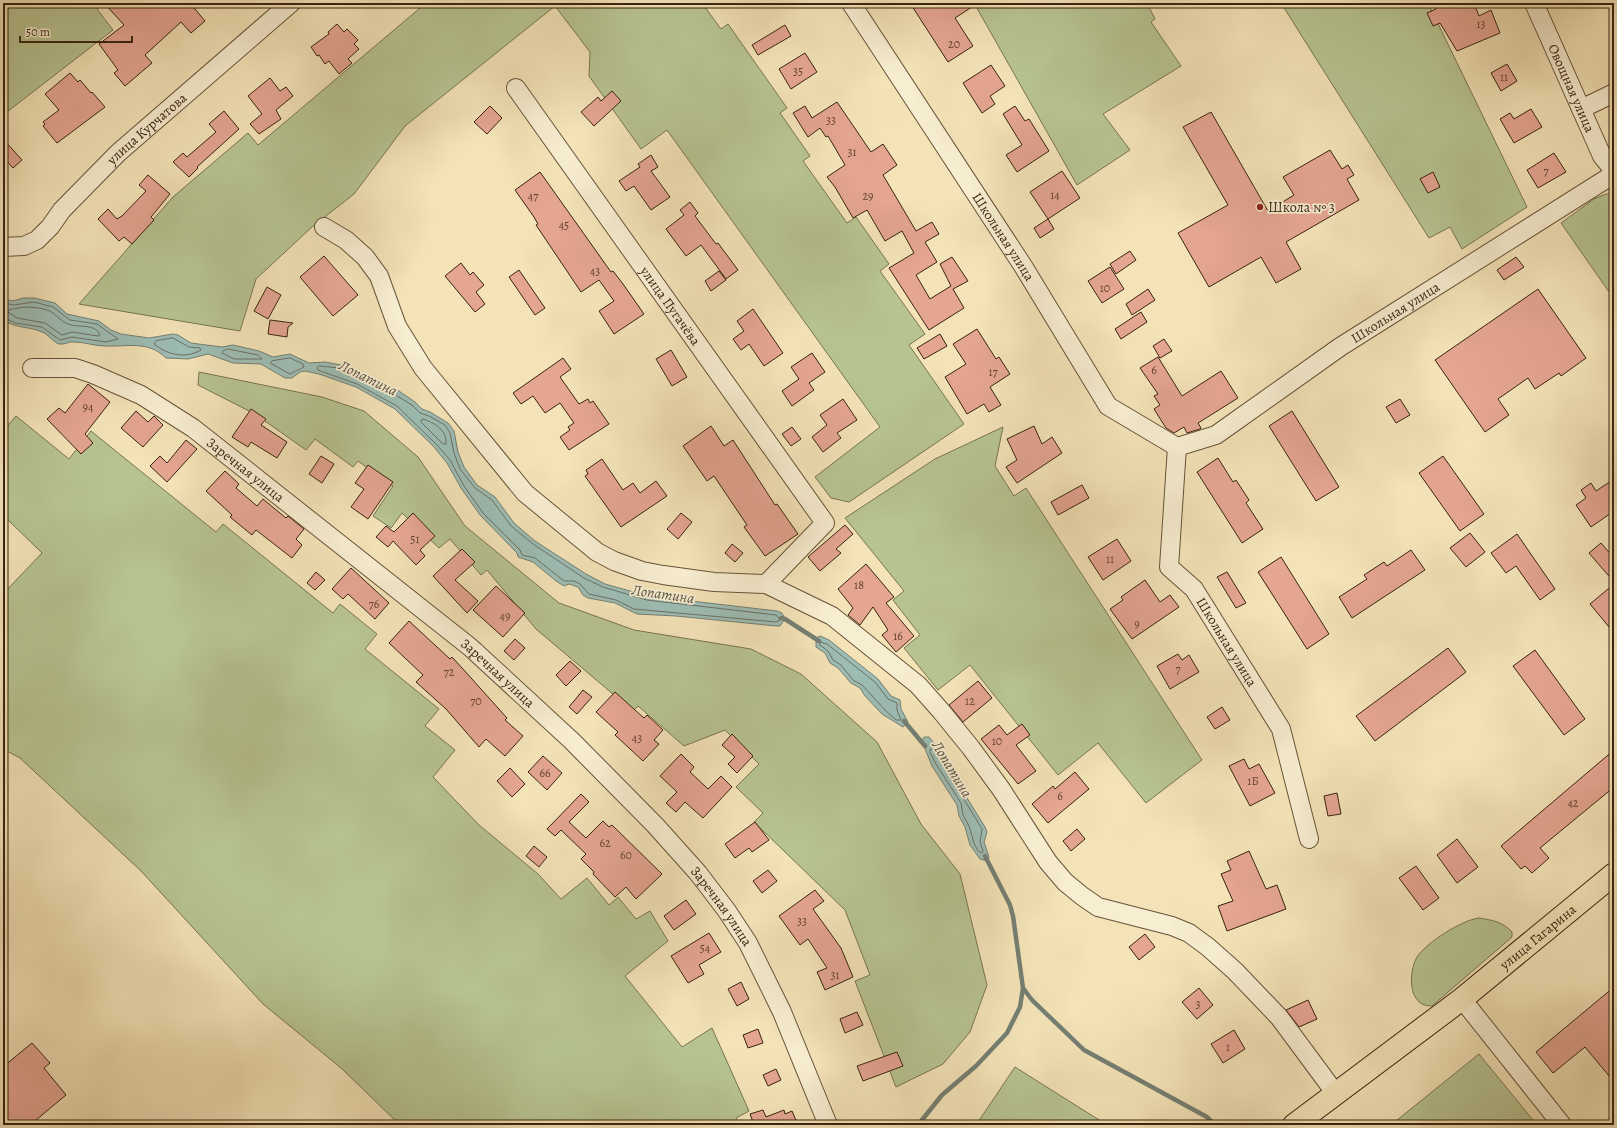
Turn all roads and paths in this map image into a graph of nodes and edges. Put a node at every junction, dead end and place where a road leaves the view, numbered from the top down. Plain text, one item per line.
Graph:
1 (291, 3) edge
2 (851, 3) edge
3 (1534, 3) edge
4 (516, 88) dead end
5 (1614, 93) edge
6 (1581, 109) junction
7 (1614, 171) edge
8 (1614, 174) edge
9 (324, 227) dead end
10 (3, 247) edge
11 (32, 368) dead end
12 (1177, 447) junction
13 (766, 584) junction
14 (1309, 839) dead end
15 (1614, 874) edge
16 (1462, 999) junction
17 (1336, 1094) junction
18 (828, 1125) edge
19 (1294, 1125) edge
20 (1562, 1125) edge

1 - 10 street, улица Курчатова
2 - 12 street, Школьная улица
3 - 6 street, Овощная улица
4 - 13 street, улица Пугачёва
5 - 6 street
6 - 7 street, Овощная улица
8 - 12 street, Школьная улица
9 - 13 street
11 - 18 street, Заречная улица
12 - 14 street, Школьная улица
13 - 17 street
15 - 16 main road, улица Гагарина
16 - 17 main road, улица Гагарина
16 - 20 street
17 - 19 main road, улица Гагарина

